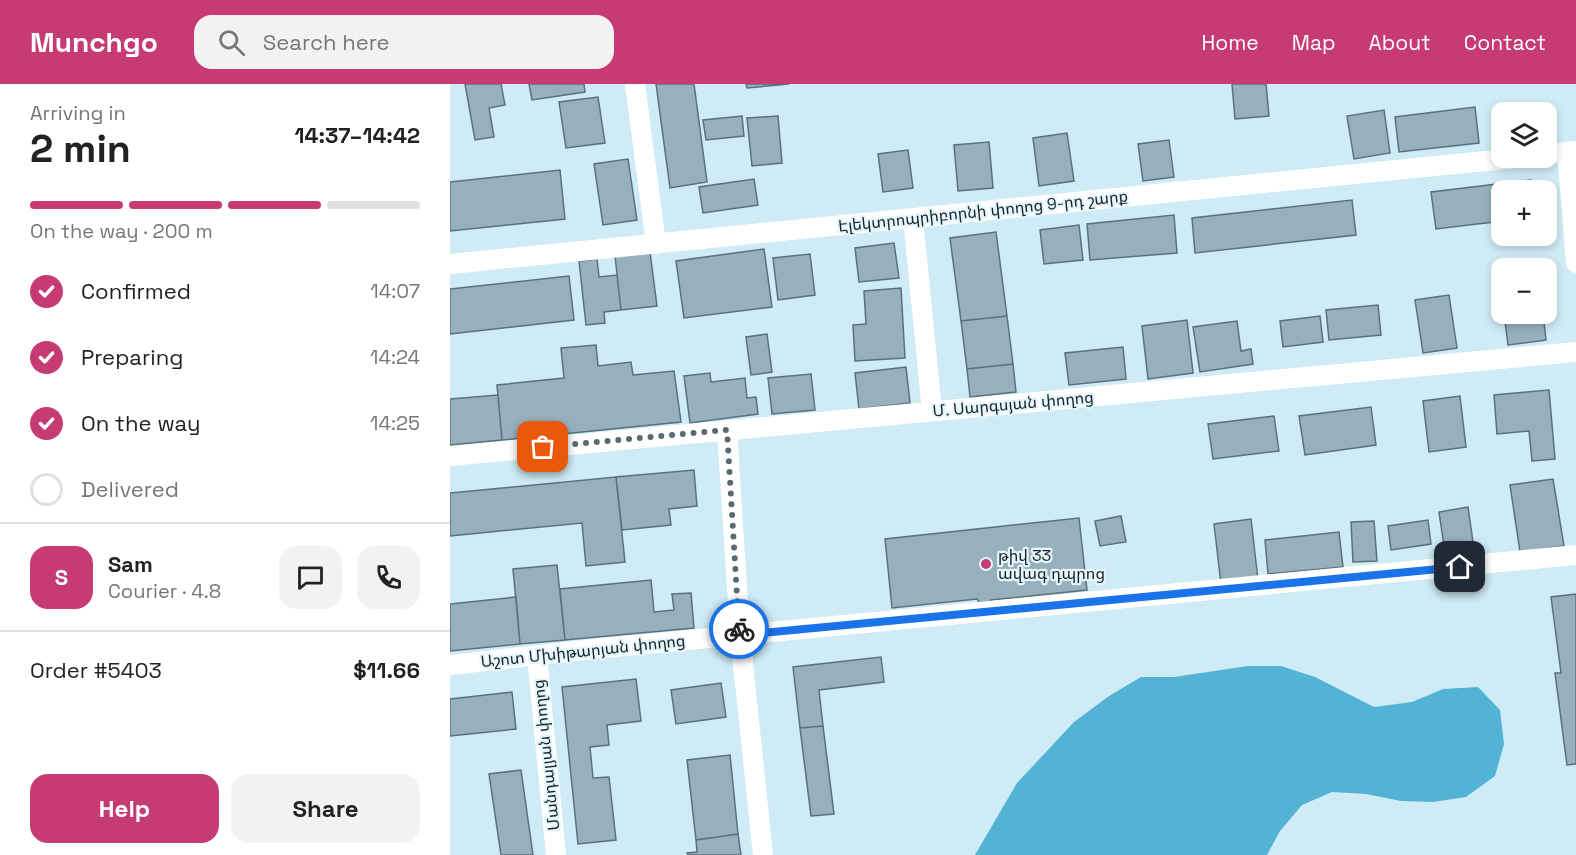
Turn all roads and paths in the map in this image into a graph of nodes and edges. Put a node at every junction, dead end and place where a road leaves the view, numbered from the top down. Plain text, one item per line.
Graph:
1 (635, 84) edge
2 (1572, 152) edge
3 (1557, 153) edge
4 (1491, 160) edge
5 (913, 218) junction
6 (656, 244) junction
7 (1576, 263) edge
8 (450, 264) edge
9 (1576, 352) edge
10 (932, 411) junction
11 (727, 430) junction
12 (450, 456) edge
13 (1576, 555) edge
14 (740, 635) junction
15 (537, 655) junction
16 (450, 665) edge
17 (556, 855) edge
18 (762, 855) edge

1 - 6 street
2 - 3 street
2 - 7 street
4 - 5 street, Էլեկտրոպրիբորնի փողոց 9-րդ շարք
5 - 6 street, Էլեկտրոպրիբորնի փողոց 9-րդ շարք
5 - 10 street
6 - 8 street, Էլեկտրոպրիբորնի փողոց 9-րդ շարք
9 - 10 street, Մ. Սարգսյան փողոց
10 - 11 street, Մ. Սարգսյան փողոց
11 - 12 street, Մ. Սարգսյան փողոց
11 - 14 street
13 - 14 street, Աշոտ Մխիթարյան փողոց
14 - 15 street, Աշոտ Մխիթարյան փողոց
14 - 18 street
15 - 16 street, Աշոտ Մխիթարյան փողոց
15 - 17 street, Մանդալյան փողոց

